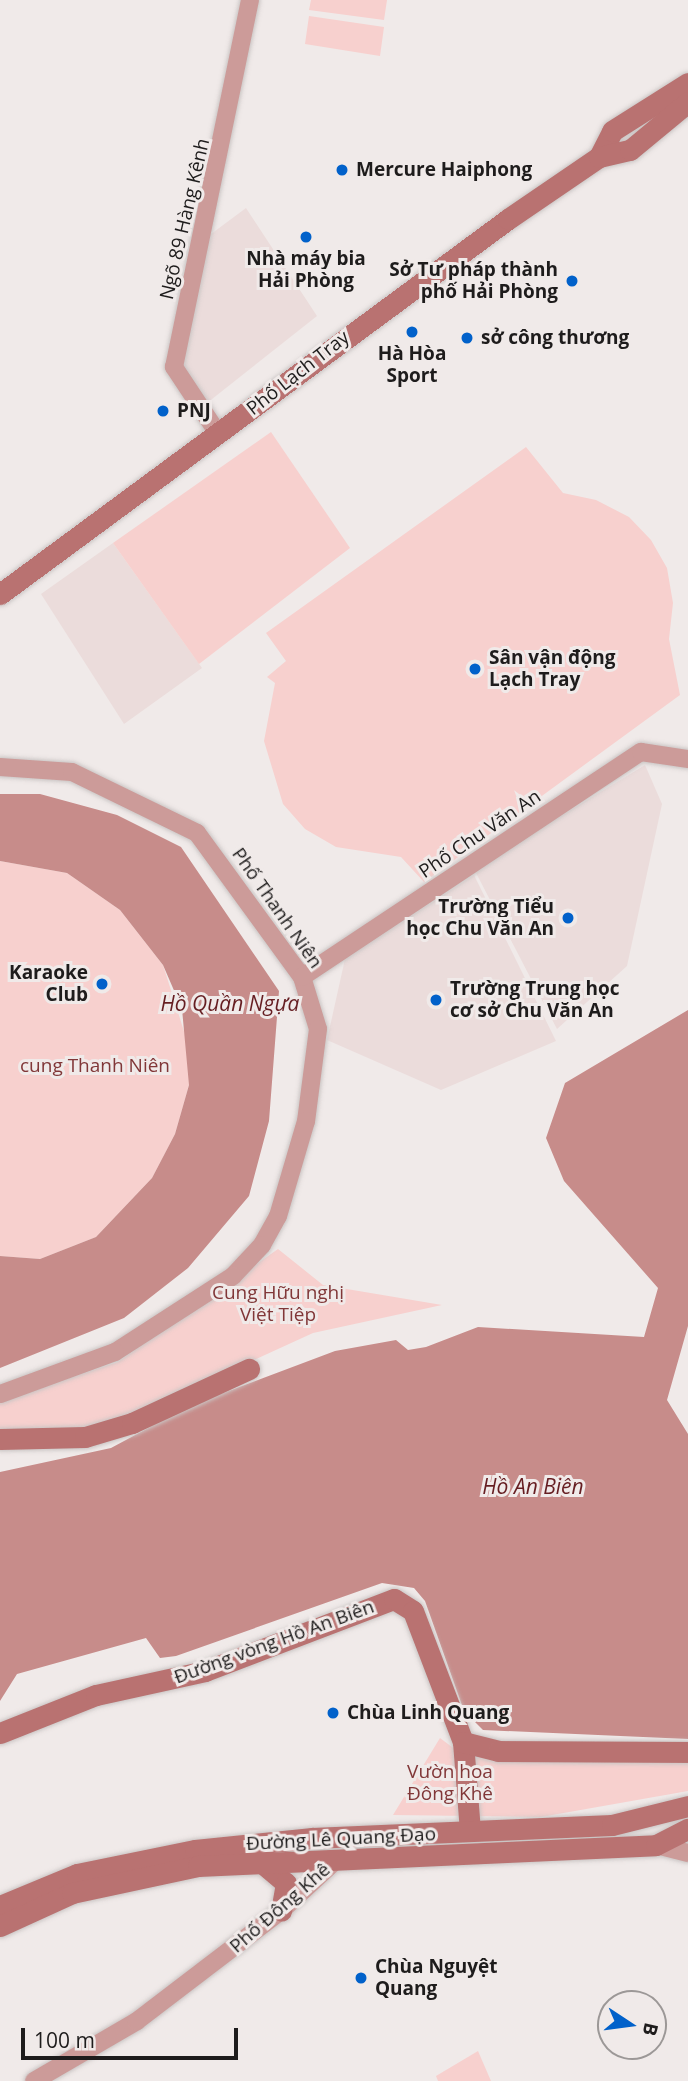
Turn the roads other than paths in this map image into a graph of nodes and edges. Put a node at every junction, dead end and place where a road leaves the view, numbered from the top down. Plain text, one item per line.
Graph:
1 (250, 0) edge
2 (688, 65) edge
3 (678, 87) edge
4 (688, 102) edge
5 (600, 157) junction
6 (219, 435) junction
7 (0, 594) edge
8 (688, 759) edge
9 (0, 767) edge
10 (302, 977) junction
11 (249, 1369) dead end
12 (0, 1394) edge
13 (0, 1439) edge
14 (0, 1733) edge
15 (463, 1742) junction
16 (688, 1752) edge
17 (688, 1806) edge
18 (641, 1822) junction
19 (688, 1829) edge
20 (470, 1831) junction
21 (337, 1836) junction
22 (656, 1845) junction
23 (688, 1853) edge
24 (336, 1860) junction
25 (261, 1863) junction
26 (0, 1906) edge
27 (281, 1911) junction
28 (0, 1926) edge
29 (34, 2081) edge

1 - 6 street, Ngõ 89 Hàng Kênh
2 - 3 street, Phố Lạch Tray
3 - 5 street, Phố Lạch Tray
4 - 5 street, Phố Lạch Tray
5 - 6 street, Phố Lạch Tray
6 - 7 street, Phố Lạch Tray
8 - 10 street, Phố Chu Văn An
9 - 10 street, Phố Thanh Niên
10 - 12 street, Phố Thanh Niên
11 - 13 street
14 - 15 street, Đường vòng Hồ An Biên
15 - 16 street
15 - 20 street, Đường vòng Hồ An Biên
17 - 18 street, Đường Lê Quang Đạo
18 - 20 street, Đường Lê Quang Đạo
18 - 22 street
19 - 22 street
20 - 21 street, Đường Lê Quang Đạo
21 - 24 street
21 - 26 street, Đường Lê Quang Đạo
22 - 23 street, Phố Đông Khê
22 - 24 street, Phố Đông Khê
24 - 25 street, Đường Lê Quang Đạo
24 - 27 street, Phố Đông Khê
25 - 27 street
25 - 28 street, Đường Lê Quang Đạo
27 - 29 street, Phố Đông Khê

